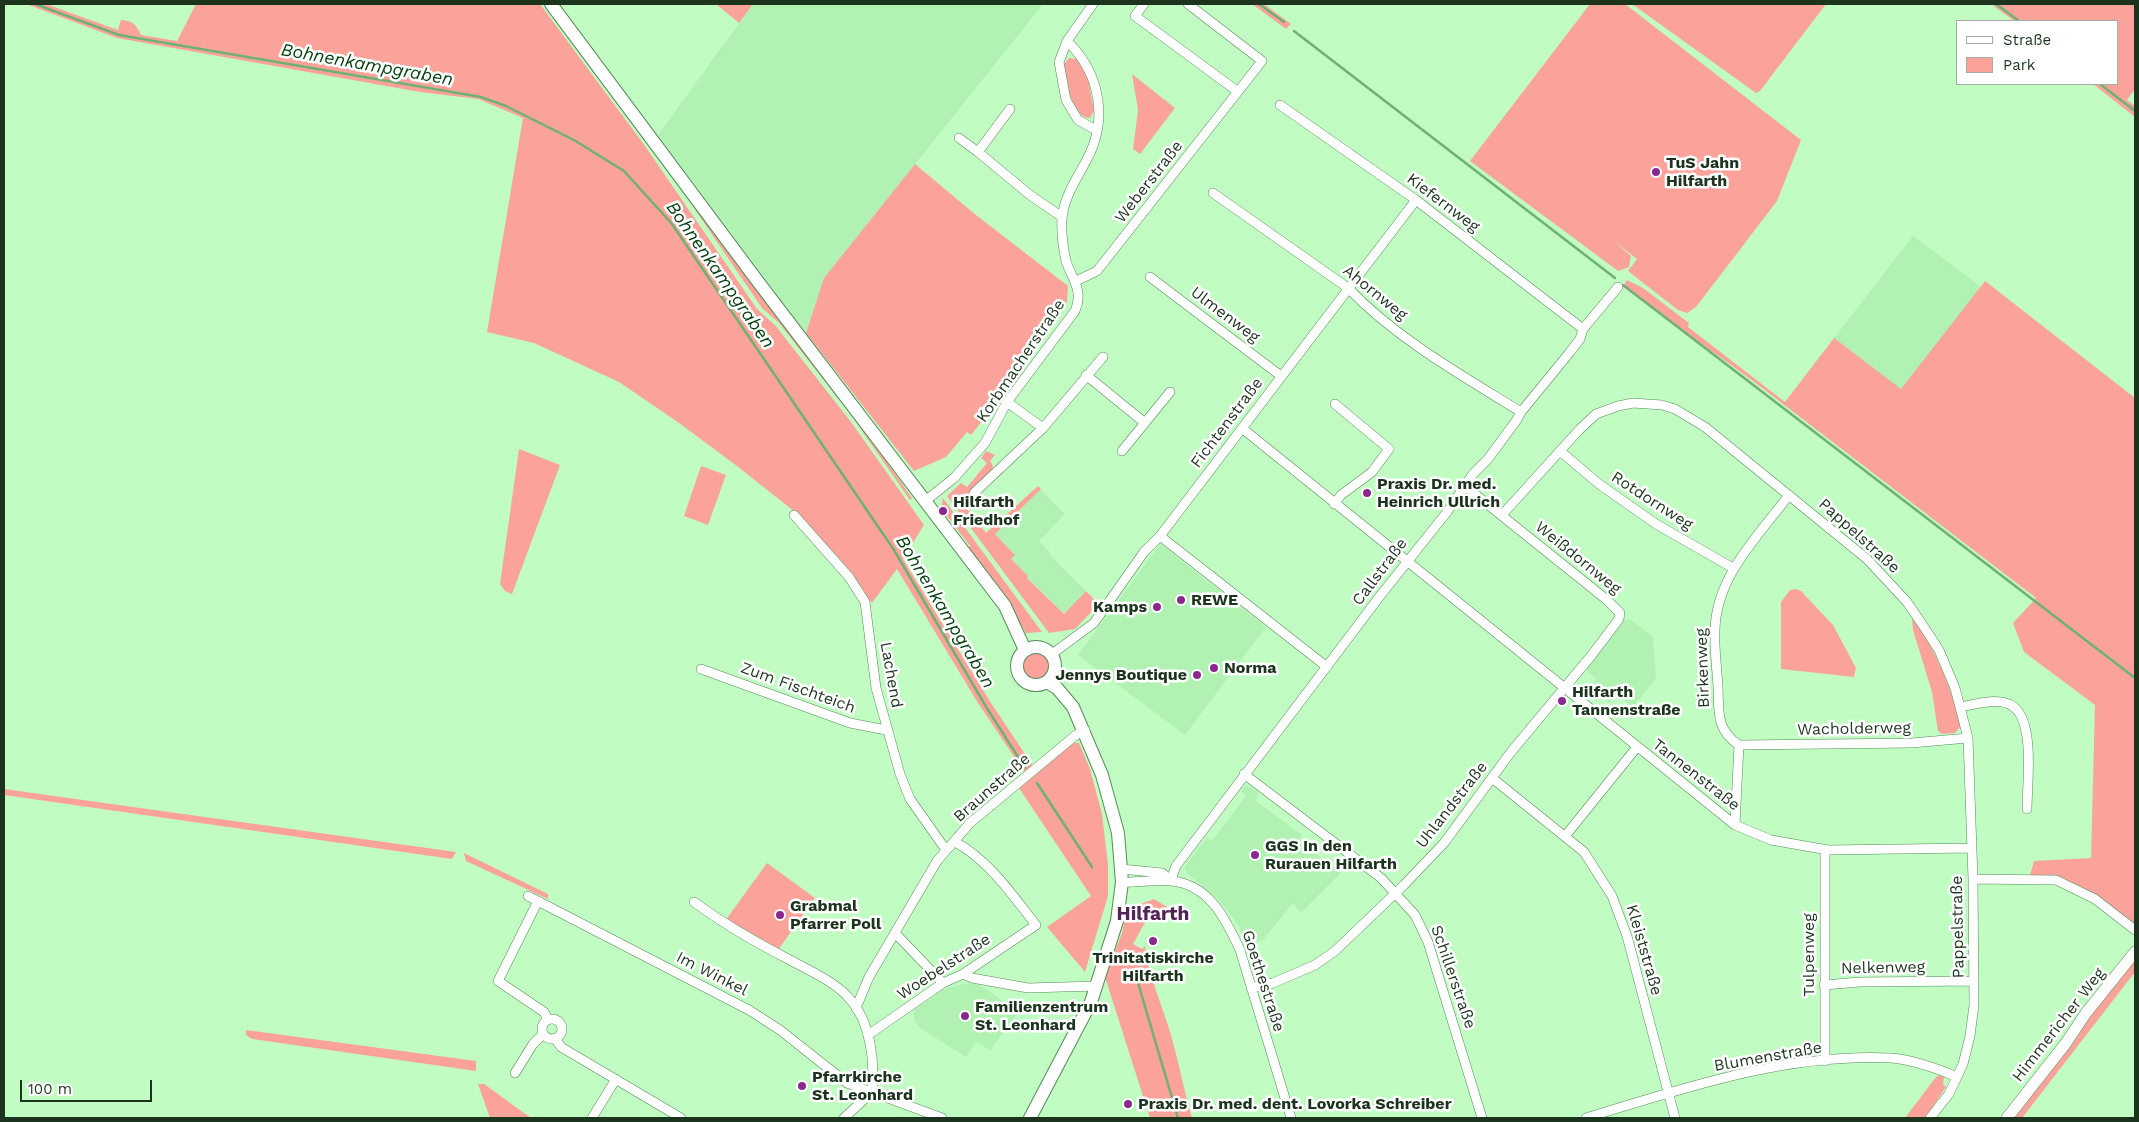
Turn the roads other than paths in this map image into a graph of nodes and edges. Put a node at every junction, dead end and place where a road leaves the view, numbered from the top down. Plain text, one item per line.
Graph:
1 (551, 4) edge
2 (1094, 4) edge
3 (1144, 4) edge
4 (1188, 4) edge
5 (1067, 41) junction
6 (1237, 91) junction
7 (1280, 106) dead end
8 (1010, 109) dead end
9 (1096, 130) junction
10 (959, 138) dead end
11 (978, 152) junction
12 (1213, 193) dead end
13 (1416, 200) junction
14 (1062, 217) junction
15 (1150, 277) dead end
16 (1076, 282) junction
17 (1618, 286) dead end
18 (1348, 288) junction
19 (1583, 329) junction
20 (1103, 357) dead end
21 (1086, 376) junction
22 (1281, 376) junction
23 (1170, 392) dead end
24 (1007, 402) junction
25 (1335, 404) dead end
26 (1521, 412) junction
27 (1145, 423) junction
28 (1043, 428) junction
29 (1242, 429) junction
30 (1560, 450) junction
31 (1122, 451) dead end
32 (1466, 486) junction
33 (974, 493) dead end
34 (1789, 494) junction
35 (924, 502) junction
36 (1334, 504) junction
37 (794, 515) dead end
38 (1502, 515) junction
39 (1160, 536) junction
40 (1406, 563) junction
41 (1733, 568) junction
42 (1025, 650) junction
43 (1052, 654) junction
44 (1327, 667) junction
45 (701, 669) dead end
46 (1047, 682) junction
47 (1565, 688) junction
48 (1961, 708) junction
49 (886, 730) junction
50 (1085, 730) junction
51 (1968, 738) junction
52 (1739, 745) junction
53 (1637, 747) junction
54 (1244, 774) junction
55 (1492, 778) junction
56 (2027, 809) dead end
57 (1735, 825) junction
58 (1566, 835) junction
59 (955, 842) junction
60 (1971, 848) junction
61 (946, 850) junction
62 (1825, 850) junction
63 (1122, 876) junction
64 (1972, 879) junction
65 (1171, 880) junction
66 (1395, 894) junction
67 (528, 896) dead end
68 (538, 901) junction
69 (694, 902) dead end
70 (2135, 930) edge
71 (895, 933) junction
72 (2135, 952) edge
73 (963, 974) junction
74 (1974, 981) junction
75 (943, 983) junction
76 (1824, 985) junction
77 (1097, 986) junction
78 (1251, 988) junction
79 (856, 1008) junction
80 (548, 1020) junction
81 (544, 1034) junction
82 (868, 1035) junction
83 (555, 1038) junction
84 (1825, 1061) junction
85 (515, 1073) dead end
86 (1956, 1077) junction
87 (616, 1079) junction
88 (872, 1092) junction
89 (1668, 1093) junction
90 (592, 1118) edge
91 (681, 1118) edge
92 (844, 1118) edge
93 (942, 1118) edge
94 (1030, 1118) edge
95 (1291, 1118) edge
96 (1482, 1118) edge
97 (1586, 1118) edge
98 (1675, 1118) edge
99 (1930, 1118) edge
100 (2008, 1118) edge

1 - 35 main road
2 - 5 street
3 - 6 street
4 - 6 street, Weberstraße
5 - 9 street, Korbmacherstraße
5 - 9 street
6 - 16 street, Weberstraße
7 - 13 street, Kiefernweg
8 - 11 street
9 - 14 street, Korbmacherstraße
10 - 11 street
11 - 14 street
12 - 18 street, Ahornweg
13 - 18 street, Fichtenstraße
13 - 19 street, Kiefernweg
14 - 16 street, Korbmacherstraße
15 - 22 street, Ulmenweg
16 - 24 street, Korbmacherstraße
17 - 19 street, Callstraße
18 - 22 street, Fichtenstraße
18 - 26 street, Ahornweg
19 - 26 street, Callstraße
20 - 21 street
21 - 27 street
21 - 28 street
22 - 29 street, Fichtenstraße
23 - 27 street
24 - 28 street
24 - 35 street, Korbmacherstraße
25 - 36 street
26 - 32 street, Callstraße
27 - 31 street
28 - 33 street
29 - 36 street, Tannenstraße
29 - 39 street, Fichtenstraße
30 - 34 street, Pappelstraße
30 - 38 street, Pappelstraße
30 - 41 street, Rotdornweg
32 - 38 street, Weißdornweg
32 - 40 street, Callstraße
34 - 41 street, Birkenweg
34 - 48 street, Pappelstraße
35 - 42 main road
36 - 40 street, Tannenstraße
37 - 49 street, Lachend
38 - 47 street, Weißdornweg
39 - 43 street, Fichtenstraße
39 - 44 street
40 - 44 street, Callstraße
40 - 47 street, Tannenstraße
41 - 52 street, Birkenweg
42 - 43 main road
42 - 46 main road
43 - 46 main road
44 - 54 street, Callstraße
45 - 49 street, Zum Fischteich
46 - 50 main road
47 - 53 street, Tannenstraße
47 - 55 street, Uhlandstraße
48 - 51 street, Pappelstraße
48 - 56 street
49 - 61 street, Lachend
50 - 59 street, Braunstraße
50 - 63 main road
51 - 52 street, Wacholderweg
51 - 60 street, Pappelstraße
52 - 57 street
53 - 57 street, Tannenstraße
53 - 58 street
54 - 65 street, Callstraße
54 - 66 street, Schillerstraße
55 - 58 street, Kleiststraße
55 - 66 street, Uhlandstraße
57 - 62 street, Tannenstraße
58 - 89 street, Kleiststraße
59 - 61 street, Braunstraße
59 - 73 street, Woebelstraße
60 - 62 street, Tannenstraße
60 - 64 street, Pappelstraße
61 - 71 street, Braunstraße
62 - 76 street, Tulpenweg
63 - 65 street, Goethestraße
63 - 77 main road
64 - 70 street
64 - 74 street, Pappelstraße
65 - 78 street, Goethestraße
66 - 78 street, Uhlandstraße
66 - 96 street, Schillerstraße
67 - 68 street, Im Winkel
68 - 80 street
68 - 88 street, Im Winkel
69 - 79 street
71 - 75 street
71 - 79 street, Braunstraße
72 - 100 street, Himmericher Weg
73 - 75 street, Woebelstraße
73 - 77 street
74 - 76 street, Nelkenweg
74 - 86 street, Pappelstraße
75 - 82 street, Woebelstraße
76 - 84 street, Tulpenweg
77 - 94 main road
78 - 95 street, Goethestraße
79 - 82 street
80 - 81 street
80 - 83 street
81 - 83 street
81 - 85 street
82 - 88 street
83 - 87 street
84 - 86 street, Blumenstraße
84 - 89 street, Blumenstraße
86 - 99 street, Pappelstraße
87 - 90 street
87 - 91 street
88 - 92 street
88 - 93 street, Im Winkel
89 - 97 street, Blumenstraße
89 - 98 street, Kleiststraße

